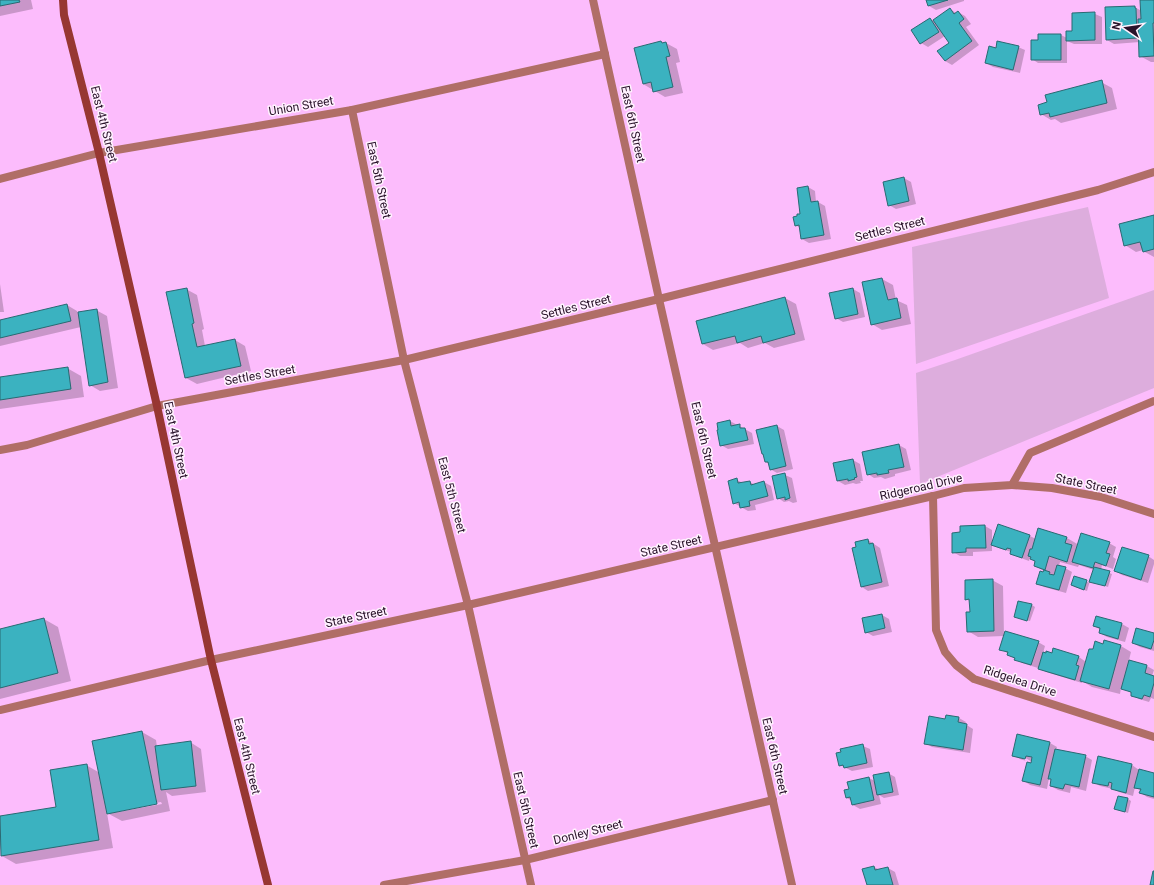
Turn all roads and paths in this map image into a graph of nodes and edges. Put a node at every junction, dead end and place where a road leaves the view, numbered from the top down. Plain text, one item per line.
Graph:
1 (63, 0) edge
2 (594, 0) edge
3 (605, 54) junction
4 (352, 110) junction
5 (99, 153) junction
6 (1154, 172) edge
7 (0, 179) edge
8 (659, 299) junction
9 (404, 360) junction
10 (1154, 401) edge
11 (157, 406) junction
12 (0, 450) edge
13 (1012, 485) junction
14 (932, 496) junction
15 (1154, 514) edge
16 (716, 547) junction
17 (468, 605) junction
18 (211, 660) junction
19 (0, 710) edge
20 (1154, 737) edge
21 (773, 800) junction
22 (525, 860) junction
23 (268, 885) edge
24 (384, 885) edge
25 (531, 885) edge
26 (792, 885) edge

1 - 5 main road, East 4th Street
2 - 3 street, East 6th Street
3 - 4 street, Union Street
3 - 8 street, East 6th Street
4 - 5 street, Union Street
4 - 9 street, East 5th Street
5 - 7 street, Union Street
5 - 11 main road, East 4th Street
6 - 8 street, Settles Street
8 - 9 street, Settles Street
8 - 16 street, East 6th Street
9 - 11 street, Settles Street
9 - 17 street, East 5th Street
10 - 13 street
11 - 12 street, Settles Street
11 - 18 main road, East 4th Street
13 - 14 street, Ridgeroad Drive
13 - 15 street, State Street
14 - 16 street, Ridgeroad Drive
14 - 20 street, Ridgelea Drive
16 - 17 street, State Street
16 - 21 street, East 6th Street
17 - 18 street, State Street
17 - 22 street, East 5th Street
18 - 19 street, State Street
18 - 23 main road, East 4th Street
21 - 22 street, Donley Street
21 - 26 street, East 6th Street
22 - 24 street, Donley Street
22 - 25 street, East 5th Street

